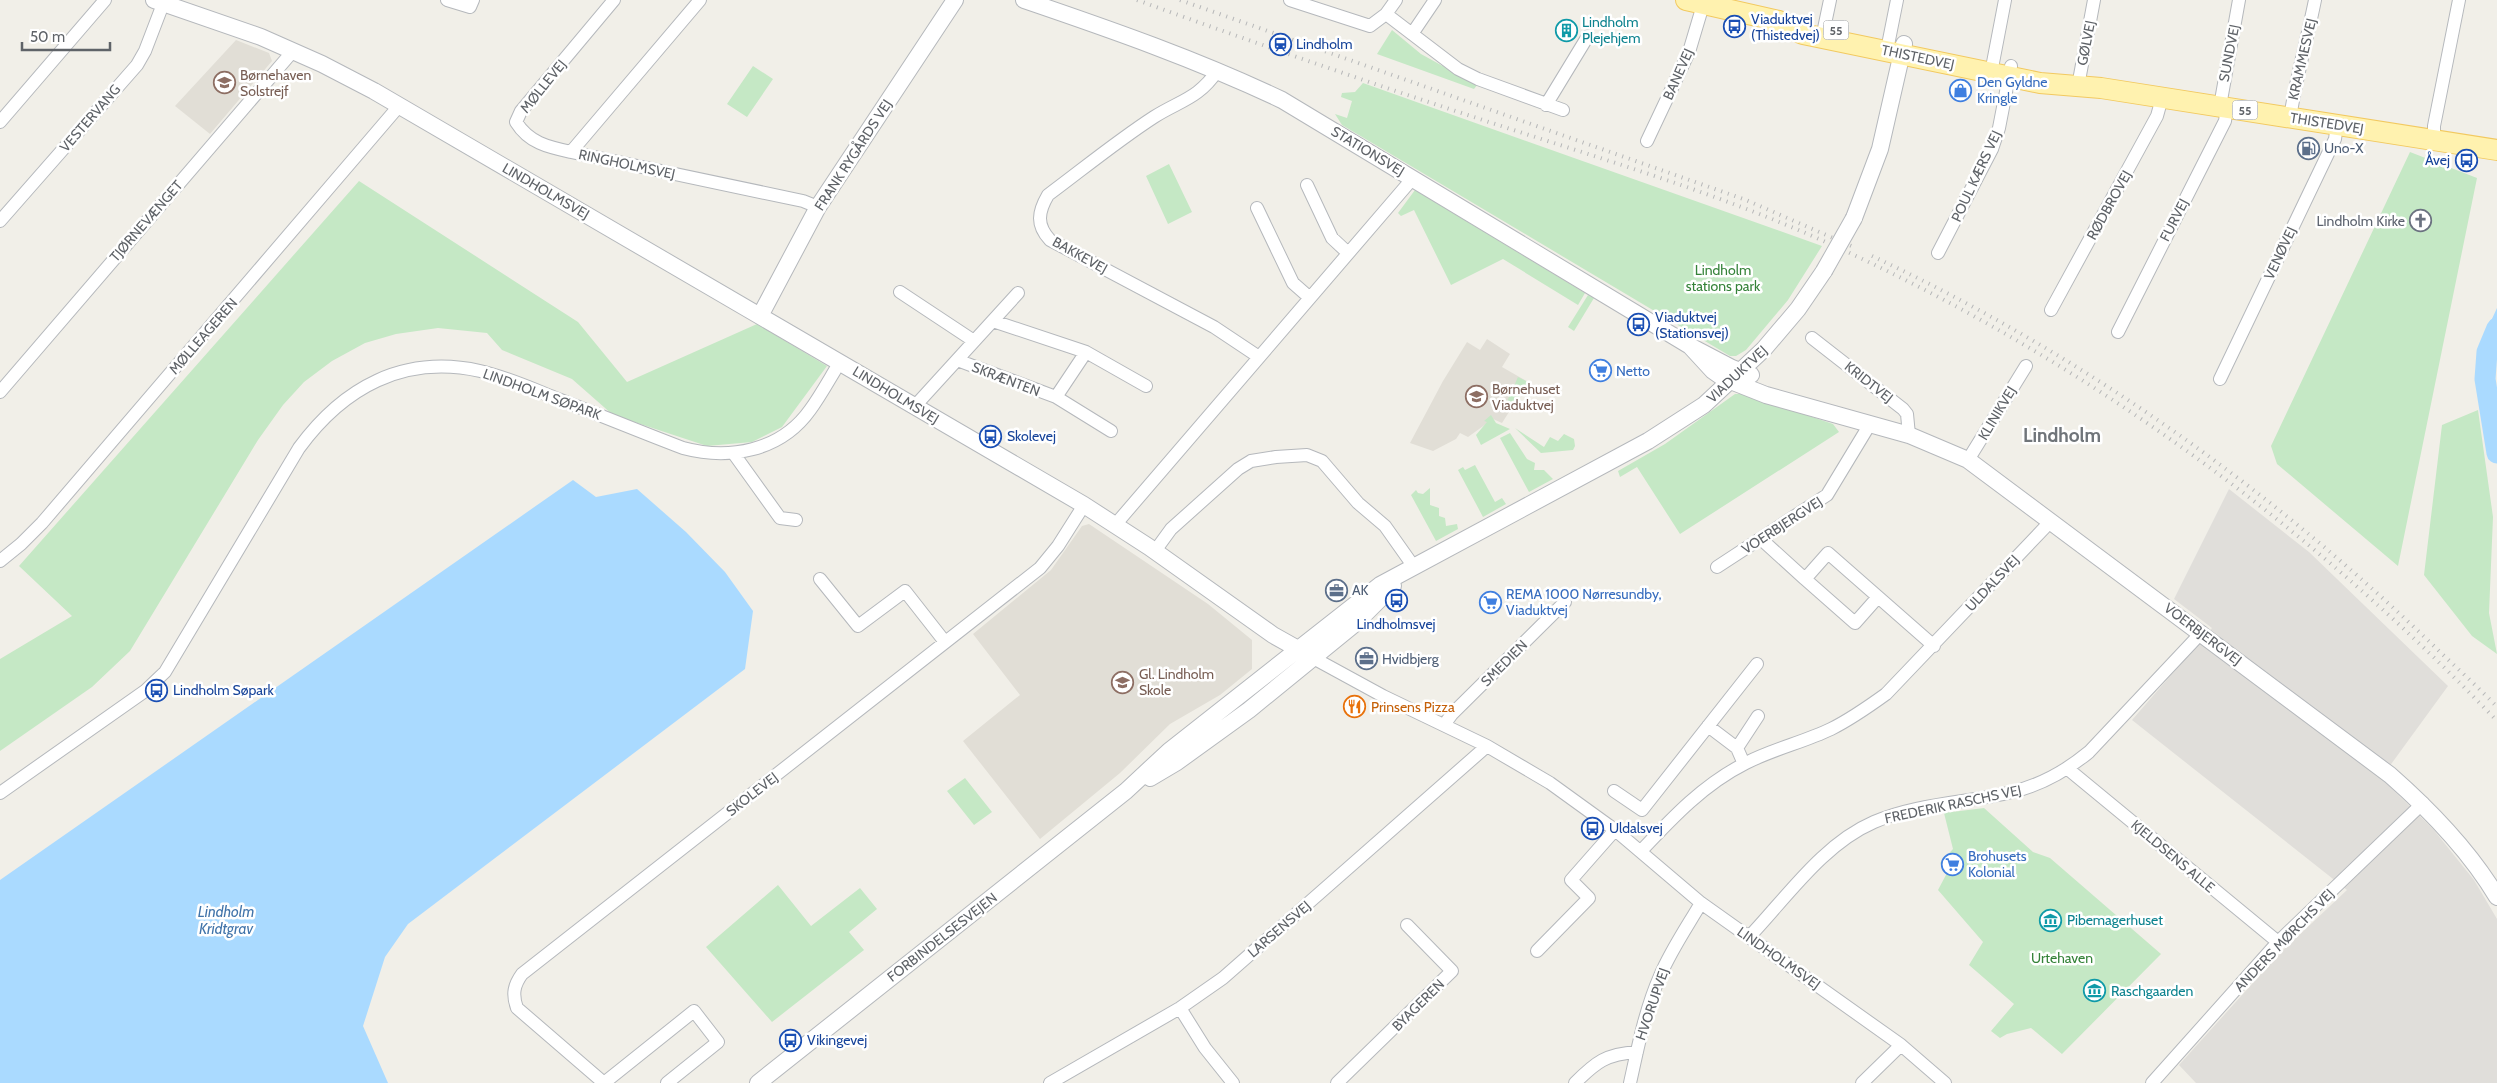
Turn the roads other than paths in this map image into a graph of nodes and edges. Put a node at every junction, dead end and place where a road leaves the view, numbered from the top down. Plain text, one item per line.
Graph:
1 (104, 0) edge
2 (447, 0) edge
3 (614, 0) edge
4 (700, 0) edge
5 (955, 0) edge
6 (1024, 0) edge
7 (1290, 0) edge
8 (1396, 0) edge
9 (1435, 0) edge
10 (1830, 0) edge
11 (1897, 0) edge
12 (2005, 0) edge
13 (2094, 0) edge
14 (2239, 0) edge
15 (2315, 0) edge
16 (2459, 0) edge
17 (158, 2) edge
18 (1694, 2) edge
19 (471, 4) edge
20 (1386, 14) junction
21 (1823, 33) junction
22 (1412, 34) junction
23 (1588, 36) dead end
24 (1896, 47) junction
25 (292, 51) junction
26 (1218, 70) junction
27 (2001, 70) junction
28 (2078, 84) junction
29 (2162, 98) junction
30 (1546, 105) junction
31 (399, 106) junction
32 (2223, 106) junction
33 (1563, 110) dead end
34 (2290, 118) junction
35 (0, 122) edge
36 (2337, 125) junction
37 (2434, 140) junction
38 (1647, 141) dead end
39 (2497, 150) edge
40 (571, 152) junction
41 (1413, 178) junction
42 (1307, 185) dead end
43 (818, 207) junction
44 (1257, 208) dead end
45 (0, 221) edge
46 (1348, 253) junction
47 (1938, 254) dead end
48 (900, 292) dead end
49 (1018, 293) dead end
50 (1310, 298) junction
51 (2051, 310) dead end
52 (760, 316) junction
53 (993, 320) junction
54 (2118, 332) dead end
55 (1812, 338) dead end
56 (974, 341) junction
57 (1086, 352) junction
58 (1259, 357) junction
59 (957, 360) junction
60 (840, 362) junction
61 (2026, 366) dead end
62 (1737, 376) junction
63 (2220, 379) dead end
64 (1146, 386) dead end
65 (0, 392) edge
66 (1056, 397) junction
67 (915, 406) junction
68 (1870, 424) junction
69 (1111, 431) dead end
70 (1909, 435) junction
71 (734, 454) junction
72 (1968, 460) junction
73 (1084, 505) junction
74 (796, 520) dead end
75 (2051, 521) junction
76 (1115, 525) junction
77 (1761, 539) junction
78 (1156, 551) junction
79 (0, 561) edge
80 (1414, 567) junction
81 (1717, 567) dead end
82 (820, 579) dead end
83 (1805, 579) junction
84 (1878, 597) junction
85 (1566, 602) dead end
86 (2202, 632) junction
87 (945, 642) junction
88 (1934, 646) junction
89 (1298, 649) junction
90 (1314, 658) junction
91 (1757, 664) dead end
92 (1758, 716) dead end
93 (1444, 726) junction
94 (1708, 726) junction
95 (1486, 746) junction
96 (1737, 748) junction
97 (1744, 764) junction
98 (2068, 769) junction
99 (1126, 791) junction
100 (1614, 791) dead end
101 (0, 793) edge
102 (2423, 803) junction
103 (1616, 830) junction
104 (1641, 851) junction
105 (2497, 898) edge
106 (1701, 903) junction
107 (1407, 925) dead end
108 (1749, 937) junction
109 (2278, 942) junction
110 (1537, 951) dead end
111 (1180, 1008) junction
112 (1900, 1045) junction
113 (1637, 1052) junction
114 (1054, 1082) edge
115 (604, 1083) edge
116 (667, 1083) edge
117 (758, 1083) edge
118 (1233, 1083) edge
119 (1337, 1083) edge
120 (1575, 1083) edge
121 (1630, 1083) edge
122 (1862, 1083) edge
123 (1945, 1083) edge
124 (2152, 1083) edge

1 - 35 street
2 - 19 street
3 - 40 street, MØLLEVEJ
4 - 40 street, RINGHOLMSVEJ
5 - 43 street, FRANK RYGÅRDS VEJ
6 - 26 street, STATIONSVEJ
7 - 20 street
8 - 20 street
9 - 22 street
10 - 21 street
11 - 24 street
12 - 27 street, POUL KÆRS VEJ
13 - 28 street, GØLVEJ
14 - 32 street, SUNDVEJ
15 - 34 street, KRAMMESVEJ
16 - 37 street
17 - 25 street, LINDHOLMSVEJ
17 - 45 street, VESTERVANG
18 - 21 main road, THISTEDVEJ / 55
18 - 38 street, BANEVEJ
20 - 22 street
21 - 24 main road, THISTEDVEJ / 55
22 - 30 street
23 - 30 street
24 - 27 main road, THISTEDVEJ / 55
24 - 62 street, VIADUKTVEJ, bridge
25 - 31 street, LINDHOLMSVEJ
25 - 65 street, TJØRNEVÆNGET
26 - 41 street, STATIONSVEJ
26 - 58 street, BAKKEVEJ
27 - 28 main road, THISTEDVEJ / 55
27 - 47 street, POUL KÆRS VEJ
28 - 29 main road, THISTEDVEJ / 55
29 - 32 main road, THISTEDVEJ / 55
29 - 51 street, RØDBROVEJ
30 - 33 street
31 - 52 street, LINDHOLMSVEJ
31 - 79 street, MØLLEAGEREN
32 - 34 main road, THISTEDVEJ / 55
32 - 54 street, FURVEJ
34 - 36 main road, THISTEDVEJ / 55
36 - 37 main road, THISTEDVEJ / 55
36 - 63 street, VENØVEJ
37 - 39 main road, THISTEDVEJ / 55
40 - 43 street, RINGHOLMSVEJ
41 - 46 street
41 - 62 street, STATIONSVEJ
42 - 46 street
43 - 52 street, FRANK RYGÅRDS VEJ
44 - 50 street
46 - 50 street
48 - 56 street, SKRÆNTEN
49 - 53 street, SKRÆNTEN
50 - 58 street
52 - 60 street, LINDHOLMSVEJ
53 - 56 street, SKRÆNTEN
53 - 57 street
55 - 70 street, KRIDTVEJ
56 - 59 street, SKRÆNTEN
57 - 64 street
57 - 66 street, SKRÆNTEN
58 - 76 street
59 - 66 street, SKRÆNTEN
59 - 67 street, SKRÆNTEN
60 - 67 street, LINDHOLMSVEJ
60 - 71 street, LINDHOLM SØPARK
61 - 72 street, KLINIKVEJ
62 - 68 street, VOERBJERGVEJ
62 - 80 street, VIADUKTVEJ
66 - 69 street, SKRÆNTEN
67 - 73 street, LINDHOLMSVEJ
68 - 70 street, VOERBJERGVEJ
68 - 77 street, VOERBJERGVEJ
70 - 72 street, VOERBJERGVEJ
71 - 74 street
71 - 101 street, LINDHOLM SØPARK
72 - 75 street, VOERBJERGVEJ
73 - 76 street, LINDHOLMSVEJ
73 - 87 street, SKOLEVEJ
75 - 86 street, VOERBJERGVEJ
75 - 88 street, ULDALSVEJ
76 - 78 street, LINDHOLMSVEJ
77 - 81 street, VOERBJERGVEJ
77 - 83 street
78 - 80 street
78 - 89 street, LINDHOLMSVEJ
80 - 89 street, VIADUKTVEJ
80 - 90 street, VIADUKTVEJ
82 - 87 street
83 - 84 street
83 - 84 street
84 - 88 street
85 - 93 street, SMEDIEN
86 - 98 street, FREDERIK RASCHS VEJ
86 - 102 street, VOERBJERGVEJ
87 - 115 street, SKOLEVEJ
88 - 97 street, ULDALSVEJ
89 - 90 street, LINDHOLMSVEJ
89 - 99 street, FORBINDELSESVEJEN
90 - 93 street, LINDHOLMSVEJ
90 - 99 street, FORBINDELSESVEJEN
91 - 94 street
92 - 96 street
93 - 95 street, LINDHOLMSVEJ
94 - 96 street
94 - 100 street
95 - 103 street, LINDHOLMSVEJ
95 - 111 street, LARSENSVEJ
96 - 97 street
97 - 104 street, ULDALSVEJ
98 - 108 street, FREDERIK RASCHS VEJ
98 - 109 street, KJELDSENS ALLE
99 - 117 street, FORBINDELSESVEJEN
102 - 105 street, VOERBJERGVEJ
102 - 109 street, ANDERS MØRCHS VEJ
103 - 104 street, LINDHOLMSVEJ
103 - 110 street
104 - 106 street, LINDHOLMSVEJ
106 - 108 street, LINDHOLMSVEJ
106 - 113 street, HVORUPVEJ
107 - 119 street, BYAGEREN
108 - 112 street, LINDHOLMSVEJ
109 - 124 street, ANDERS MØRCHS VEJ
111 - 114 street, LARSENSVEJ
111 - 118 street
112 - 122 street
112 - 123 street, LINDHOLMSVEJ
113 - 120 street
113 - 121 street, HVORUPVEJ
115 - 116 street, SKOLEVEJ

